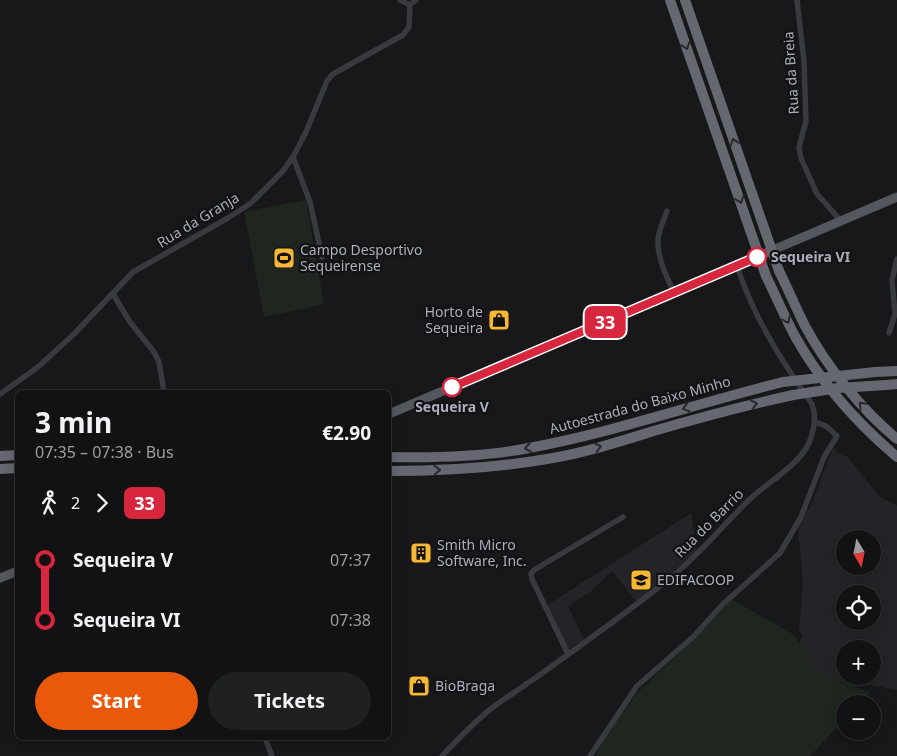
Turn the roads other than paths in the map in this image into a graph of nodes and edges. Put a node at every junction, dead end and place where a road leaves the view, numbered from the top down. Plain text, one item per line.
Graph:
1 (400, 0) edge
2 (416, 0) edge
3 (670, 0) edge
4 (685, 0) edge
5 (797, 0) edge
6 (410, 5) junction
7 (293, 157) junction
8 (897, 197) edge
9 (667, 212) dead end
10 (842, 221) junction
11 (322, 257) dead end
12 (897, 259) edge
13 (737, 266) junction
14 (674, 292) junction
15 (113, 294) junction
16 (889, 333) dead end
17 (897, 371) edge
18 (897, 384) edge
19 (164, 390) edge
20 (0, 394) edge
21 (391, 413) edge
22 (815, 422) junction
23 (897, 439) edge
24 (15, 455) edge
25 (0, 456) edge
26 (897, 457) edge
27 (391, 458) edge
28 (15, 468) edge
29 (0, 469) edge
30 (391, 471) edge
31 (623, 517) dead end
32 (15, 572) edge
33 (0, 578) edge
34 (568, 654) junction
35 (266, 740) edge
36 (272, 756) edge
37 (442, 756) edge
38 (590, 756) edge

1 - 6 street
2 - 6 street
3 -> 26 highway, bridge
23 -> 4 highway, bridge
5 - 10 street, Rua da Breia
6 - 7 street, Rua da Granja
7 - 11 street
7 - 15 street, Rua da Granja
8 - 10 main road
9 - 14 street
10 - 13 main road
12 - 16 street
13 - 14 main road
13 - 22 street
14 - 21 main road
15 - 19 street
15 - 20 street, Rua da Granja
17 -> 27 highway, Autoestrada do Baixo Minho, bridge
30 -> 18 highway, Autoestrada do Baixo Minho, bridge
22 - 34 street, Rua do Barrio
22 - 38 street
24 - 25 highway
28 - 29 highway
31 - 34 street
32 - 33 main road
34 - 37 street, Rua do Barrio
35 - 36 street

